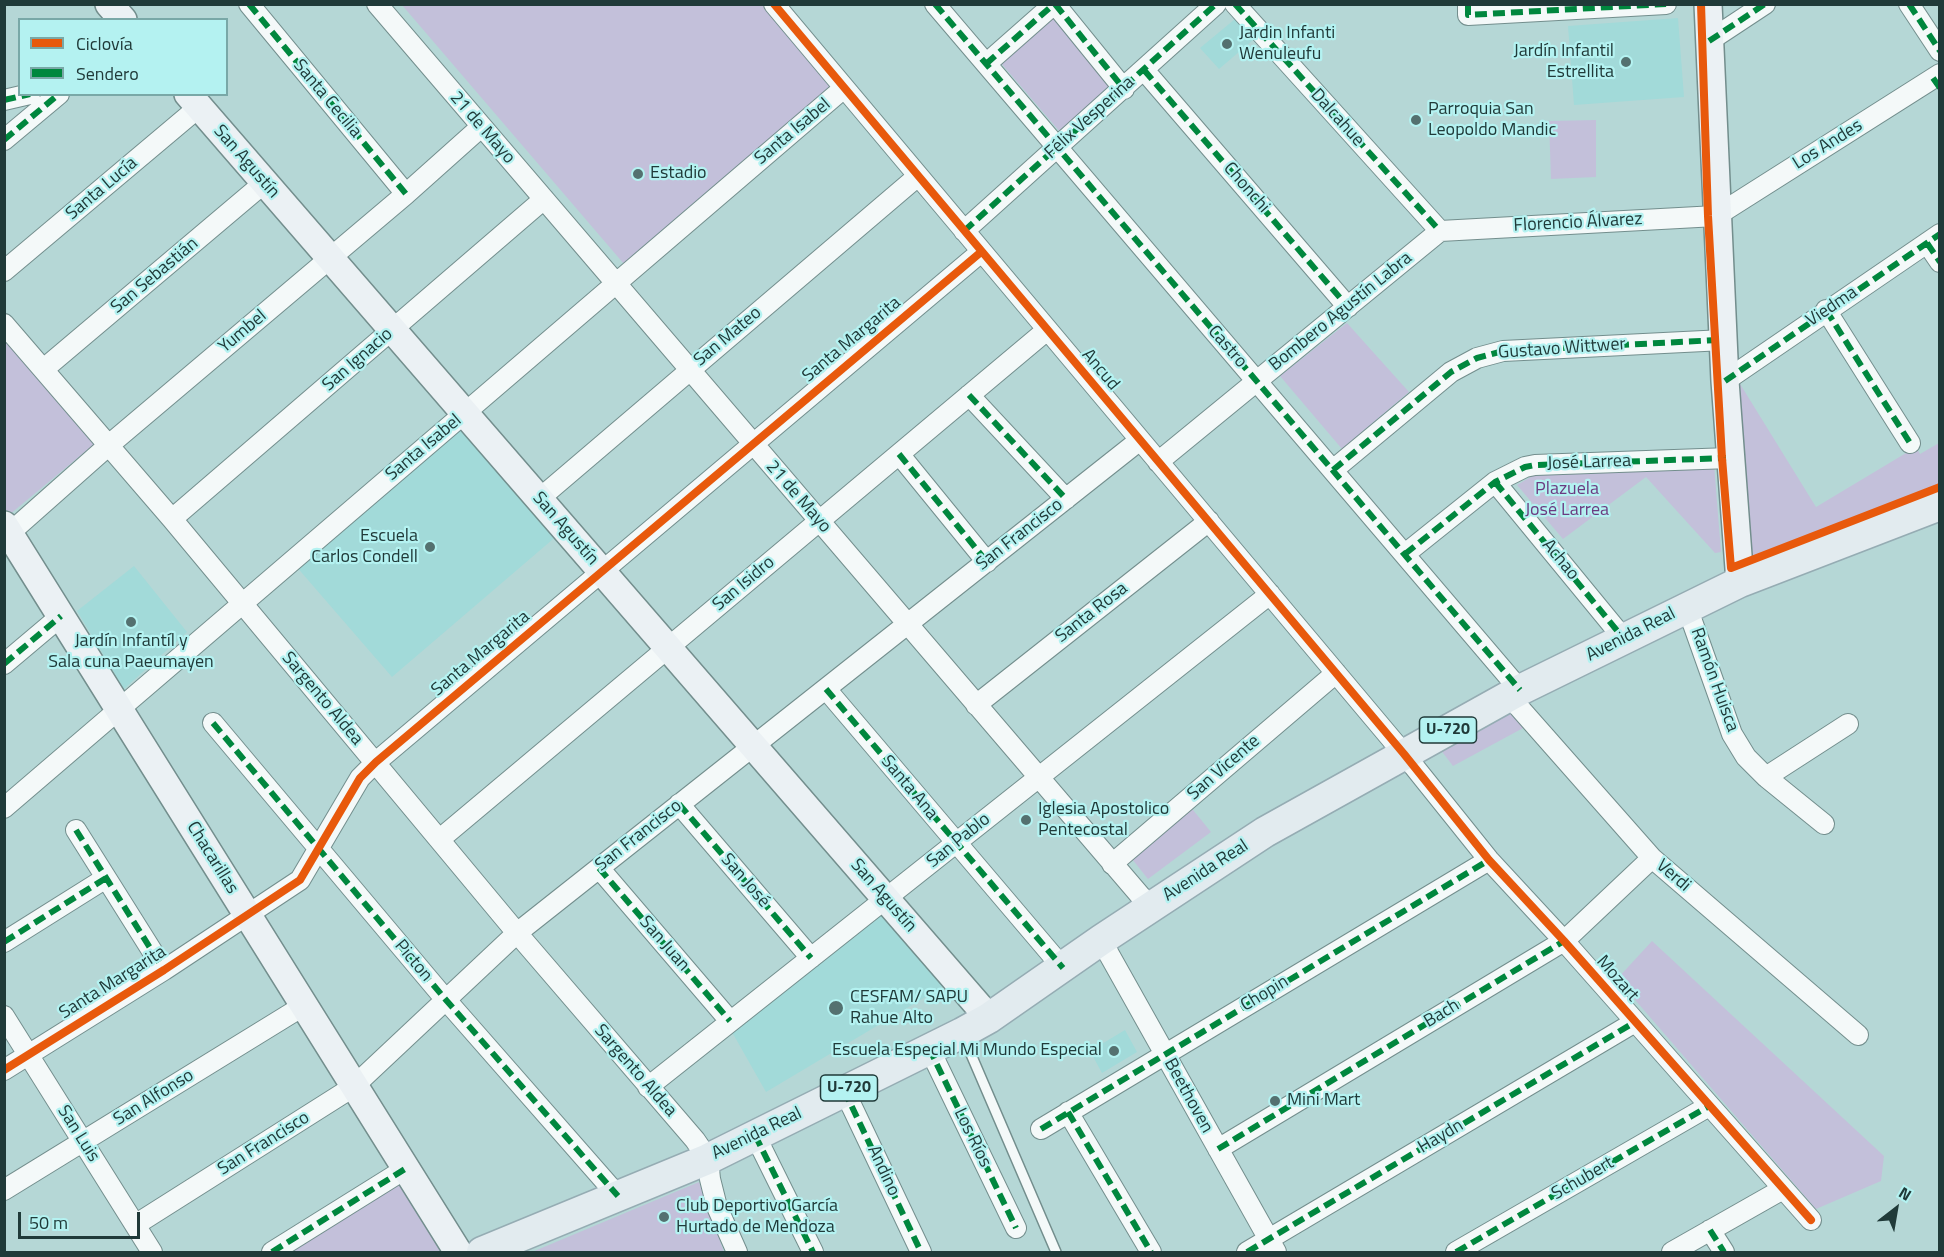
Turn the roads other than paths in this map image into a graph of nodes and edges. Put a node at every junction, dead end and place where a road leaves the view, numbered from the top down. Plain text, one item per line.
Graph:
1 (110, 4) edge
2 (249, 4) edge
3 (377, 4) edge
4 (774, 4) edge
5 (935, 4) edge
6 (1054, 4) edge
7 (1216, 4) edge
8 (1235, 4) edge
9 (1666, 4) edge
10 (1708, 4) edge
11 (1765, 4) edge
12 (1909, 4) edge
13 (1577, 7) edge
14 (1468, 10) edge
15 (121, 18) edge
16 (1709, 41) junction
17 (1940, 51) edge
18 (986, 64) junction
19 (1144, 70) junction
20 (1937, 80) edge
21 (844, 88) junction
22 (1124, 89) junction
23 (42, 97) edge
24 (4, 100) edge
25 (193, 101) edge
26 (481, 127) junction
27 (4, 140) edge
28 (1057, 148) junction
29 (918, 176) junction
30 (264, 183) junction
31 (406, 194) junction
32 (544, 199) junction
33 (1716, 216) junction
34 (964, 231) junction
35 (1440, 231) junction
36 (1933, 239) edge
37 (981, 252) junction
38 (330, 258) junction
39 (1940, 262) edge
40 (4, 271) edge
41 (616, 283) junction
42 (1348, 307) junction
43 (1826, 310) junction
44 (4, 324) edge
45 (392, 330) junction
46 (1047, 330) junction
47 (1724, 340) junction
48 (45, 368) junction
49 (690, 370) junction
50 (1256, 381) junction
51 (1725, 381) junction
52 (969, 395) junction
53 (464, 413) junction
54 (1140, 440) junction
55 (1910, 443) dead end
56 (753, 444) junction
57 (109, 445) junction
58 (899, 454) junction
59 (1730, 458) junction
60 (1158, 462) junction
61 (1333, 470) junction
62 (1495, 482) junction
63 (539, 499) junction
64 (1066, 499) junction
65 (1940, 505) edge
66 (172, 519) junction
67 (819, 521) junction
68 (1209, 521) junction
69 (6, 532) edge
70 (1404, 554) junction
71 (987, 561) junction
72 (602, 572) junction
73 (1740, 582) junction
74 (1270, 594) junction
75 (242, 603) junction
76 (1687, 607) junction
77 (61, 616) junction
78 (907, 624) junction
79 (1624, 639) junction
80 (668, 648) junction
81 (4, 664) edge
82 (1336, 673) junction
83 (826, 689) junction
84 (1514, 693) junction
85 (976, 705) junction
86 (119, 709) junction
87 (213, 723) dead end
88 (1848, 724) dead end
89 (753, 746) junction
90 (1404, 754) junction
91 (376, 762) junction
92 (1038, 777) junction
93 (1766, 777) junction
94 (679, 804) junction
95 (4, 808) edge
96 (1824, 824) dead end
97 (76, 830) dead end
98 (440, 839) junction
99 (956, 844) junction
100 (319, 848) junction
101 (1652, 858) junction
102 (1489, 860) junction
103 (1112, 864) junction
104 (599, 868) junction
105 (106, 878) junction
106 (886, 899) junction
107 (1150, 908) junction
108 (247, 916) junction
109 (517, 933) junction
110 (1101, 940) junction
111 (1563, 941) junction
112 (4, 942) edge
113 (812, 957) junction
114 (1063, 968) junction
115 (164, 970) junction
116 (446, 1000) junction
117 (303, 1006) junction
118 (4, 1016) edge
119 (989, 1018) junction
120 (730, 1021) junction
121 (1635, 1022) junction
122 (962, 1033) junction
123 (1858, 1035) dead end
124 (928, 1048) junction
125 (28, 1054) junction
126 (1165, 1054) junction
127 (4, 1070) edge
128 (353, 1087) junction
129 (648, 1087) junction
130 (844, 1090) junction
131 (1709, 1106) junction
132 (1068, 1112) junction
133 (1041, 1129) dead end
134 (755, 1135) junction
135 (83, 1142) junction
136 (1218, 1149) junction
137 (708, 1159) junction
138 (405, 1169) junction
139 (1783, 1188) junction
140 (4, 1190) edge
141 (618, 1196) junction
142 (1811, 1220) dead end
143 (135, 1226) junction
144 (1016, 1228) dead end
145 (1710, 1230) junction
146 (1272, 1246) edge
147 (152, 1252) edge
148 (272, 1252) edge
149 (458, 1252) edge
150 (482, 1252) edge
151 (737, 1252) edge
152 (813, 1252) edge
153 (921, 1252) edge
154 (1056, 1252) edge
155 (1151, 1252) edge
156 (1247, 1252) edge
157 (1456, 1252) edge
158 (1672, 1252) edge
159 (1724, 1252) edge

1 - 15 street
2 - 31 street, Santa Cecilia
3 - 26 street, 21 de Mayo
4 - 21 street, Ancud
5 - 18 street, Castro
6 - 18 street
6 - 22 street
7 - 19 street, Félix Vesperina
8 - 35 street, Dalcahue
9 - 13 street
10 - 16 street
11 - 16 street
12 - 17 street
13 - 14 street
16 - 33 street
18 - 28 street, Castro
19 - 22 street, Félix Vesperina
19 - 42 street, Chonchi
20 - 33 street, Los Andes
21 - 29 street, Ancud
21 - 41 street, Santa Isabel
22 - 28 street, Félix Vesperina
23 - 24 street
23 - 27 street
25 - 30 street, San Agustín
25 - 40 street, Santa Lucía
26 - 31 street, Yumbel
26 - 32 street, 21 de Mayo
28 - 34 street, Félix Vesperina
28 - 50 street, Castro
29 - 34 street, Ancud
29 - 49 street, San Mateo
30 - 38 street, San Agustín
30 - 48 street, San Sebastián
31 - 38 street, Yumbel
32 - 41 street, 21 de Mayo
32 - 45 street, San Ignacio
33 - 35 street, Florencio Álvarez
33 - 47 street
34 - 37 street, Ancud
35 - 42 street, Bombero Agustín Labra
36 - 39 street
36 - 43 street, Viedma
37 - 46 street, Ancud
37 - 56 street, Santa Margarita
38 - 45 street, San Agustín
38 - 57 street, Yumbel
41 - 49 street, 21 de Mayo
41 - 53 street, Santa Isabel
42 - 50 street, Bombero Agustín Labra
43 - 51 street, Viedma
43 - 55 street
44 - 48 street, Sargento Aldea
45 - 53 street, San Agustín
45 - 66 street, San Ignacio
46 - 52 street, San Isidro
46 - 54 street, Ancud
47 - 51 street
47 - 61 street, Gustavo Wittwer
48 - 57 street, Sargento Aldea
49 - 56 street, 21 de Mayo
49 - 63 street, San Mateo
50 - 60 street, Bombero Agustín Labra
50 - 61 street, Castro
51 - 59 street
52 - 58 street, San Isidro
52 - 64 street
53 - 63 street, San Agustín
53 - 75 street, Santa Isabel
54 - 60 street, Ancud
54 - 64 street, San Francisco
56 - 67 street, 21 de Mayo
56 - 72 street, Santa Margarita
57 - 66 street, Sargento Aldea
57 - 69 street, Yumbel
58 - 67 street, San Isidro
58 - 71 street
59 - 62 street, José Larrea
59 - 73 street
60 - 68 street, Ancud
61 - 70 street, Castro
62 - 70 street, José Larrea
62 - 79 street, Achao
63 - 72 street, San Agustín
64 - 71 street, San Francisco
65 - 73 main road, Avenida Real / U-720
66 - 75 street, Sargento Aldea
67 - 78 street, 21 de Mayo
67 - 80 street, San Isidro
68 - 74 street, Ancud
68 - 85 street, Santa Rosa
69 - 77 street, Chacarillas
70 - 84 street, Castro
71 - 78 street, San Francisco
72 - 80 street, San Agustín
72 - 91 street, Santa Margarita
73 - 76 main road, Avenida Real / U-720
74 - 82 street, Ancud
74 - 92 street, San Pablo
75 - 86 street, Santa Isabel
75 - 91 street, Sargento Aldea
76 - 79 main road, Avenida Real / U-720
76 - 93 street, Ramón Huisca
77 - 81 street
77 - 86 street, Chacarillas
78 - 83 street, San Francisco
78 - 85 street, 21 de Mayo
79 - 84 main road, Avenida Real / U-720
80 - 89 street, San Agustín
80 - 98 street, San Isidro
82 - 90 street, Ancud
82 - 103 street, San Vicente
83 - 89 street, San Francisco
83 - 99 street, Santa Ana
84 - 90 main road, Avenida Real / U-720
84 - 101 street, Verdi
85 - 92 street, 21 de Mayo
86 - 95 street, Santa Isabel
86 - 108 street, Chacarillas
87 - 100 street, Picton
88 - 93 street
89 - 94 street, San Francisco
89 - 106 street, San Agustín
90 - 102 street, Mozart
90 - 107 main road, Avenida Real / U-720
91 - 98 street, Sargento Aldea
91 - 100 street, Santa Margarita
92 - 99 street, San Pablo
92 - 103 street, 21 de Mayo
93 - 96 street, Ramón Huisca
94 - 104 street, San Francisco
94 - 113 street, San José
97 - 105 street
98 - 109 street, Sargento Aldea
99 - 106 street, San Pablo
99 - 114 street, Santa Ana
100 - 108 street, Santa Margarita
100 - 116 street, Picton
101 - 111 street, Bach
101 - 123 street, Verdi
102 - 111 street, Mozart
102 - 126 street, Chopin
103 - 107 street, 21 de Mayo
104 - 109 street, San Francisco
104 - 120 street, San Juan
105 - 112 street
105 - 115 street
106 - 113 street, San Pablo
106 - 119 street, San Agustín
107 - 110 main road, Avenida Real / U-720
108 - 115 street, Santa Margarita
108 - 117 street, Chacarillas
109 - 116 street, San Francisco
109 - 129 street, Sargento Aldea
110 - 114 main road, Avenida Real / U-720
110 - 126 street, Beethoven
111 - 121 street, Mozart
111 - 136 street, Bach
113 - 120 street, San Pablo
114 - 119 main road, Avenida Real / U-720
115 - 125 street, Santa Margarita
116 - 128 street, San Francisco
116 - 141 street, Picton
117 - 128 street, Chacarillas
117 - 135 street, San Alfonso
118 - 125 street, San Luis
119 - 122 main road, Avenida Real / U-720
120 - 129 street, San Pablo
121 - 131 street, Mozart
121 - 146 street, Haydn
122 - 124 main road, Avenida Real / U-720
122 - 154 lane
124 - 130 main road, Avenida Real / U-720
124 - 144 street, Los Ríos
125 - 127 street, Santa Margarita
125 - 135 street, San Luis
126 - 132 street, Chopin
126 - 136 street, Beethoven
128 - 138 street, Chacarillas
128 - 143 street, San Francisco
129 - 137 street, Sargento Aldea
130 - 134 main road, Avenida Real / U-720
130 - 153 street, Andino
131 - 139 street, Mozart
131 - 157 street, Schubert
132 - 133 street, Chopin
132 - 155 street
134 - 137 main road, Avenida Real / U-720
134 - 152 street
135 - 140 street, San Alfonso
135 - 143 street, San Luis
136 - 146 street, Beethoven
137 - 141 main road, Avenida Real / U-720
137 - 151 street
138 - 148 street
138 - 149 street, Chacarillas
139 - 142 street, Mozart
139 - 145 street
141 - 150 main road, Avenida Real / U-720
143 - 147 street, San Luis
145 - 158 street
145 - 159 street
146 - 156 street, Haydn

